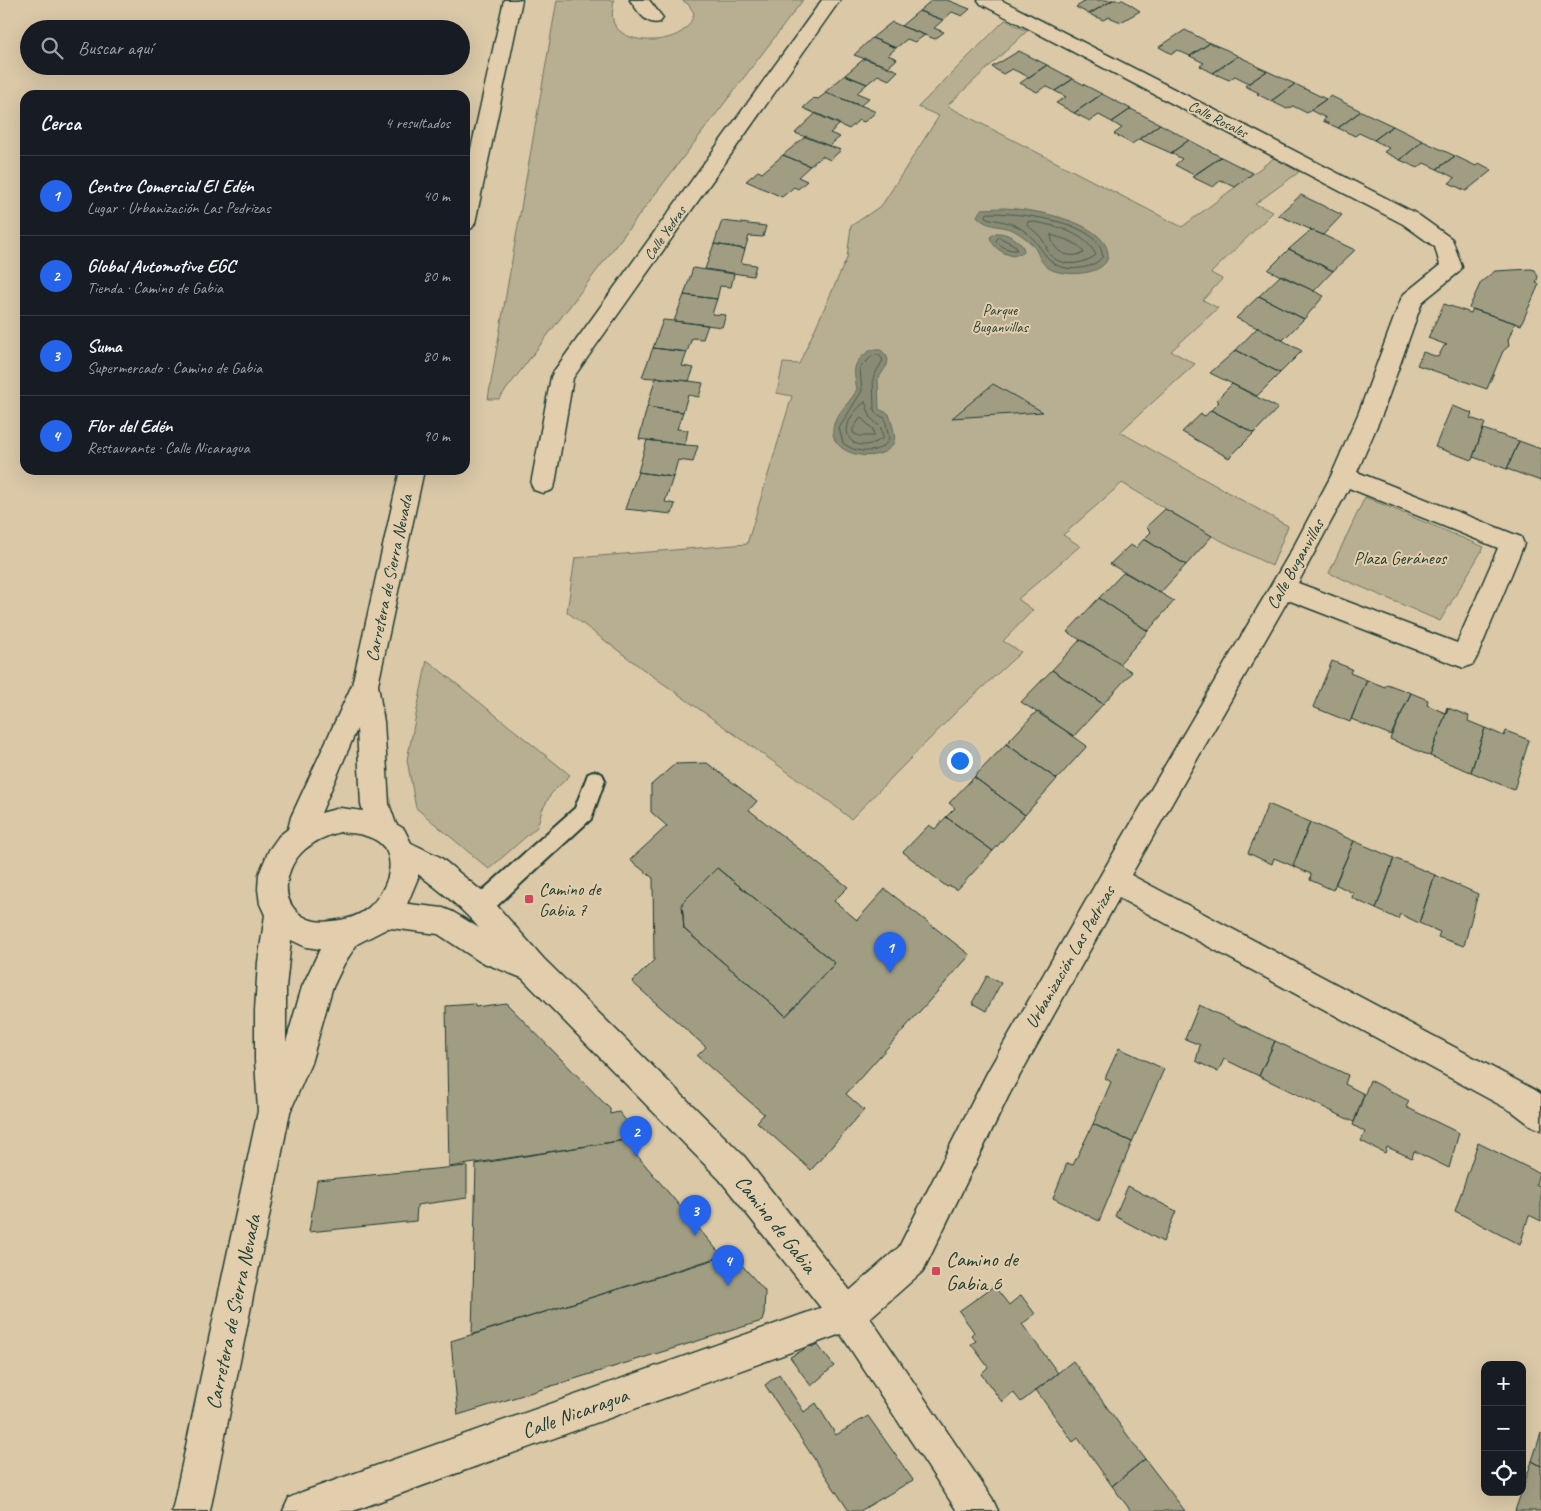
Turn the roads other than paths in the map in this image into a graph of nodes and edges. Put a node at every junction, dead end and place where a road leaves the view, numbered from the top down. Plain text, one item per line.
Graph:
1 (512, 0) edge
2 (639, 0) edge
3 (831, 0) edge
4 (987, 0) edge
5 (654, 18) dead end
6 (470, 199) edge
7 (1445, 244) joint
8 (411, 475) edge
9 (1343, 476) junction
10 (543, 484) dead end
11 (1283, 588) junction
12 (365, 686) junction
13 (595, 780) dead end
14 (382, 828) junction
15 (300, 836) junction
16 (403, 852) junction
17 (1113, 880) junction
18 (480, 907) junction
19 (383, 914) junction
20 (280, 915) junction
21 (347, 934) junction
22 (533, 969) junction
23 (274, 1112) junction
24 (1541, 1114) edge
25 (848, 1315) junction
26 (191, 1511) edge
27 (302, 1511) edge
28 (979, 1511) edge

1 - 6 street
2 - 5 street
3 - 10 street, Calle Yedras
4 - 7 street, Calle Rosales
7 - 9 street, Calle Buganvillas
8 - 12 street, Carretera de Sierra Nevada
9 - 11 street, Calle Buganvillas
9 - 11 street
11 - 17 street, Calle Buganvillas
12 - 14 street, Carretera de Sierra Nevada
12 - 15 street, Carretera de Sierra Nevada
13 - 18 lane
14 - 15 street
14 - 16 street
15 - 20 street
16 - 18 street, Camino de Gabia
16 - 19 street
17 - 24 street, Urbanización Las Pedrizas
17 - 25 street, Urbanización Las Pedrizas
18 - 22 street, Camino de Gabia
19 - 21 street
19 - 22 street, Camino de Gabia
20 - 21 street
20 - 23 street, Carretera de Sierra Nevada
21 - 23 street, Carretera de Sierra Nevada
22 - 25 street, Camino de Gabia
23 - 26 street, Carretera de Sierra Nevada
25 - 27 street, Calle Nicaragua
25 - 28 street, Camino de Gabia

